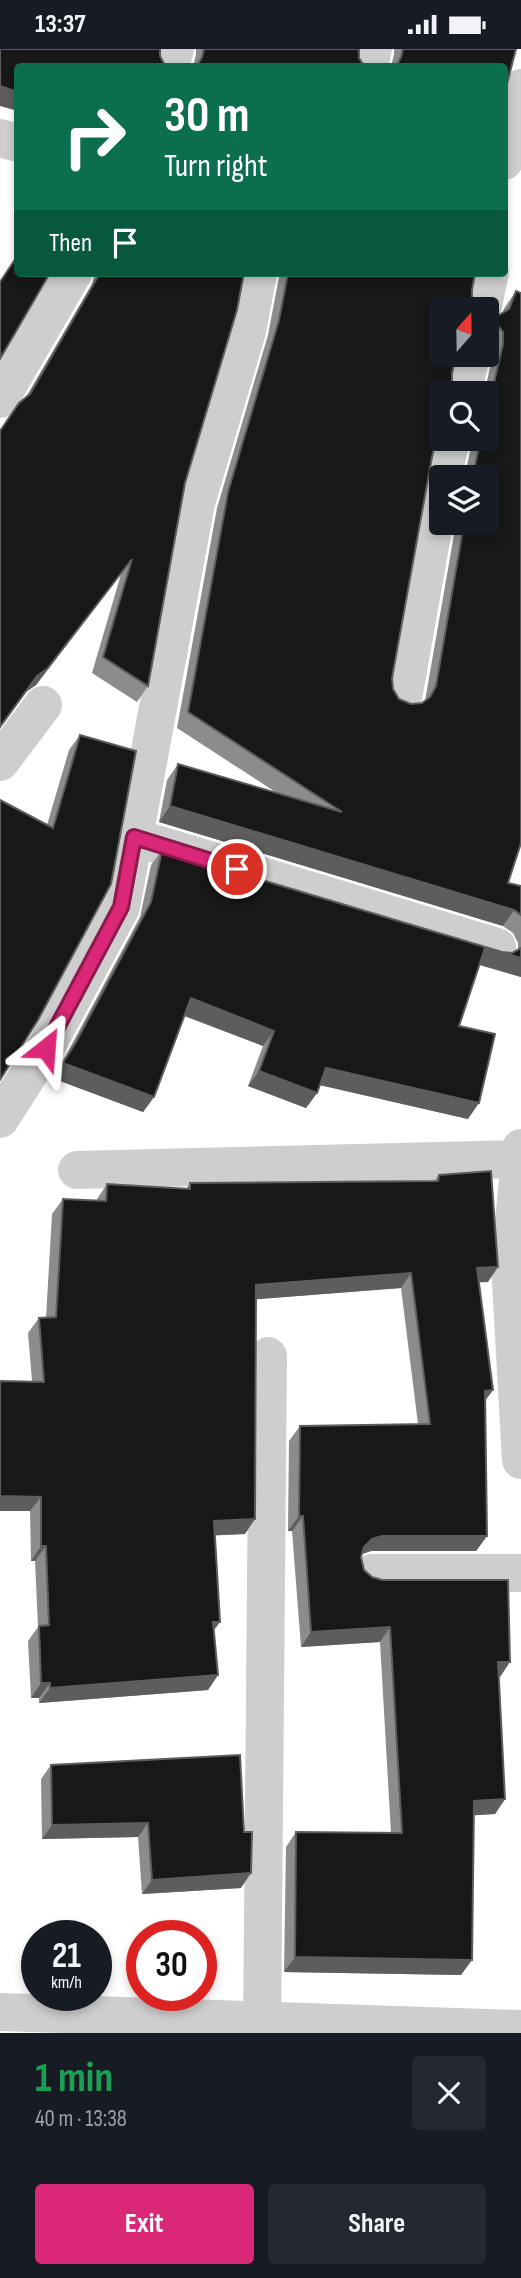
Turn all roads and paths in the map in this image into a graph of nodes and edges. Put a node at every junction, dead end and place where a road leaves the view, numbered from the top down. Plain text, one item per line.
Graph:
1 (521, 88) edge
2 (508, 144) edge
3 (71, 277) edge
4 (257, 277) edge
5 (489, 277) edge
6 (485, 297) edge
7 (0, 399) edge
8 (432, 535) edge
9 (403, 698) edge
10 (43, 705) dead end
11 (0, 762) edge
12 (134, 837) junction
13 (497, 947) edge
14 (0, 1119) edge
15 (521, 1154) edge
16 (77, 1170) dead end
17 (517, 1304) edge
18 (268, 1356) dead end
19 (521, 1460) edge
20 (372, 1573) edge
21 (521, 1573) edge
22 (0, 2012) edge
23 (262, 2027) edge
24 (521, 2029) edge

1 - 2 street
3 - 7 street
4 - 12 street
5 - 6 street
8 - 9 street
10 - 11 street
12 - 13 street
12 - 14 street
15 - 16 street
15 - 17 street
17 - 19 street
18 - 23 street
20 - 21 street
22 - 23 street
23 - 24 street

